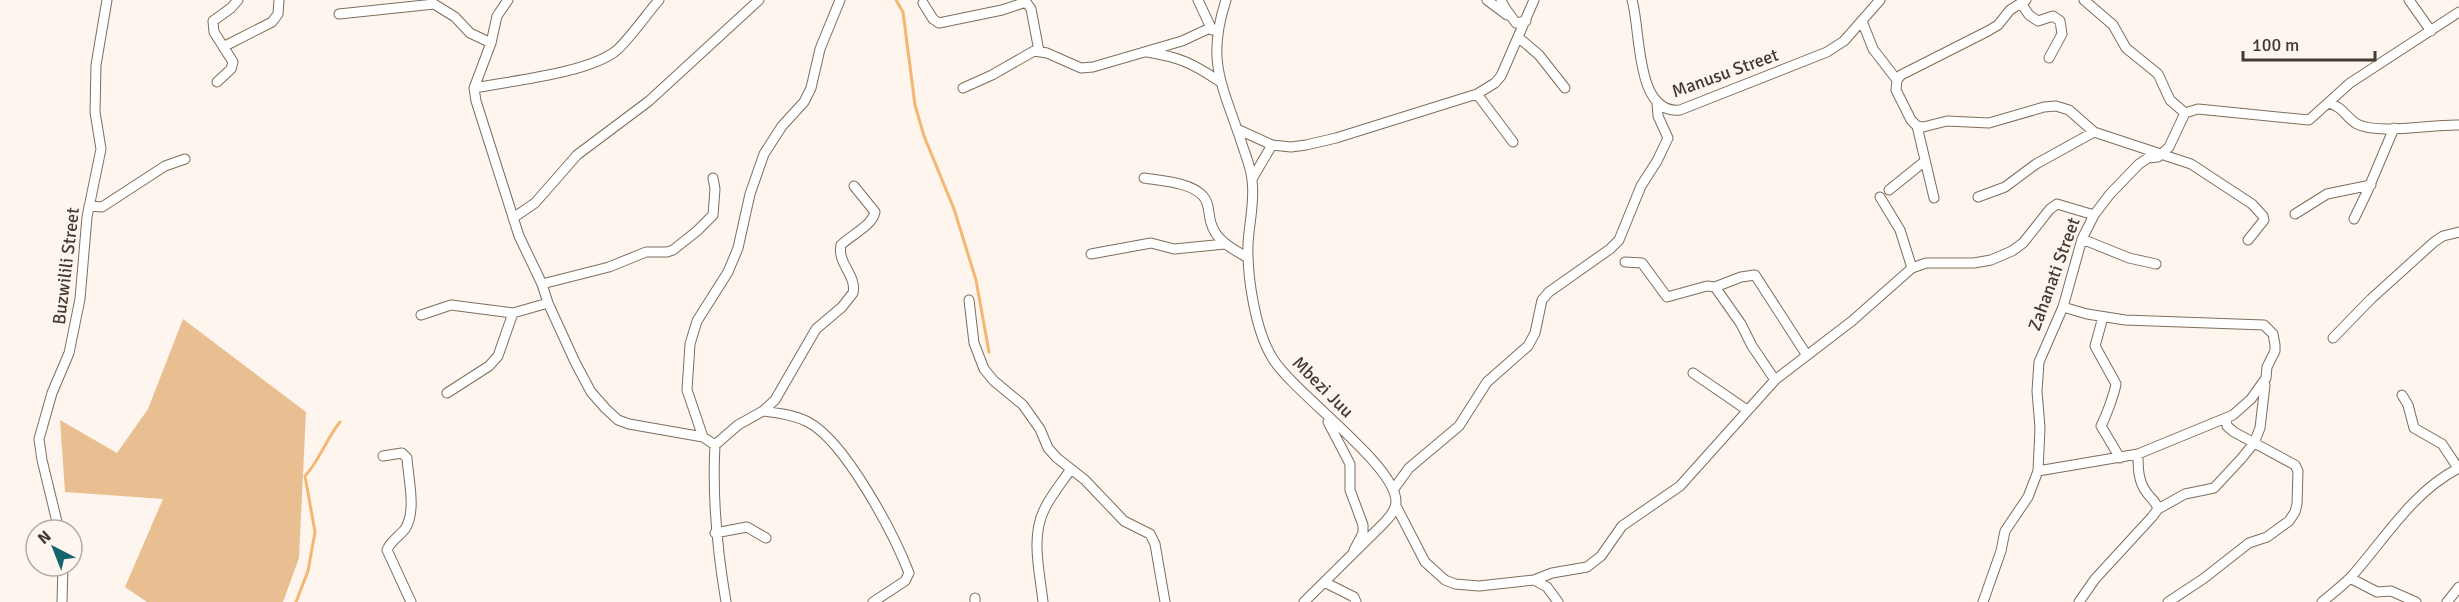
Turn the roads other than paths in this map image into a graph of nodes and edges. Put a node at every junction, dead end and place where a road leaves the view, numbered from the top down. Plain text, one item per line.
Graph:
1 (238, 0) edge
2 (279, 0) edge
3 (508, 0) edge
4 (659, 0) edge
5 (759, 0) edge
6 (840, 0) edge
7 (1198, 0) edge
8 (1226, 0) edge
9 (1487, 0) edge
10 (1501, 0) edge
11 (1534, 0) edge
12 (1632, 0) edge
13 (1880, 0) edge
14 (2084, 0) edge
15 (2091, 0) edge
16 (2409, 0) edge
17 (108, 1) edge
18 (2024, 1) edge
19 (923, 3) dead end
20 (2096, 12) junction
21 (2459, 12) edge
22 (339, 14) dead end
23 (1526, 21) junction
24 (1862, 21) junction
25 (1516, 23) junction
26 (1210, 28) junction
27 (2431, 31) junction
28 (1218, 37) junction
29 (1518, 37) junction
30 (491, 43) junction
31 (223, 47) junction
32 (1039, 51) junction
33 (1142, 52) junction
34 (2049, 58) dead end
35 (1897, 80) junction
36 (1219, 81) junction
37 (217, 82) dead end
38 (474, 88) junction
39 (963, 88) dead end
40 (1565, 88) dead end
41 (1477, 94) junction
42 (1658, 103) junction
43 (2328, 103) junction
44 (2185, 113) junction
45 (2459, 125) edge
46 (1917, 126) junction
47 (2394, 128) junction
48 (1237, 129) junction
49 (2094, 132) junction
50 (1513, 142) dead end
51 (1272, 146) junction
52 (2161, 154) junction
53 (185, 159) dead end
54 (1925, 161) junction
55 (712, 178) dead end
56 (1144, 178) dead end
57 (1252, 179) junction
58 (2371, 185) junction
59 (854, 186) dead end
60 (1889, 190) dead end
61 (1880, 196) dead end
62 (1978, 197) dead end
63 (1934, 198) dead end
64 (89, 207) junction
65 (2295, 214) dead end
66 (2094, 215) junction
67 (513, 218) junction
68 (2354, 219) dead end
69 (2459, 232) edge
70 (2082, 239) junction
71 (2248, 240) dead end
72 (1225, 244) junction
73 (1091, 254) dead end
74 (1248, 258) junction
75 (1625, 262) dead end
76 (2156, 264) dead end
77 (1912, 268) junction
78 (542, 284) junction
79 (1715, 287) junction
80 (969, 300) dead end
81 (548, 303) junction
82 (2063, 307) junction
83 (513, 313) junction
84 (422, 315) dead end
85 (2103, 317) junction
86 (2332, 338) dead end
87 (1806, 354) junction
88 (1693, 373) dead end
89 (2266, 378) junction
90 (1775, 380) junction
91 (447, 393) dead end
92 (2402, 395) dead end
93 (1747, 410) junction
94 (763, 411) junction
95 (1323, 412) junction
96 (2226, 418) junction
97 (703, 437) junction
98 (2254, 443) junction
99 (714, 445) junction
100 (2138, 454) junction
101 (383, 456) dead end
102 (2120, 458) junction
103 (2458, 468) edge
104 (1071, 469) junction
105 (2038, 471) junction
106 (1393, 490) junction
107 (1396, 506) junction
108 (2158, 509) junction
109 (56, 518) edge
110 (715, 533) junction
111 (766, 538) dead end
112 (1352, 555) junction
113 (63, 578) edge
114 (2350, 578) junction
115 (1534, 580) junction
116 (1324, 582) junction
117 (2459, 587) edge
118 (62, 602) edge
119 (411, 602) edge
120 (726, 602) edge
121 (873, 602) edge
122 (1043, 602) edge
123 (1165, 602) edge
124 (1304, 602) edge
125 (1356, 602) edge
126 (1558, 602) edge
127 (1983, 602) edge
128 (2079, 602) edge
129 (2168, 602) edge
130 (2322, 602) edge
131 (2416, 602) edge
132 (2447, 602) edge

1 - 31 street
2 - 31 street
3 - 30 street
4 - 38 street
5 - 67 street
6 - 97 street
7 - 26 street
8 - 28 street
9 - 25 street
10 - 25 street
11 - 23 street
12 - 42 street, Manusu Street
13 - 24 street, Manusu Street
14 - 20 street
15 - 20 street
16 - 27 street
17 - 64 street, Buzwilili Street
18 - 34 street
18 - 35 street
19 - 32 street
20 - 44 street
21 - 27 street
22 - 30 street
23 - 25 street
23 - 29 street
24 - 35 street
24 - 42 street, Manusu Street
26 - 28 street
26 - 33 street
27 - 43 street
28 - 36 street
29 - 40 street
29 - 41 street
30 - 38 street
31 - 37 street
32 - 33 street
32 - 39 street
33 - 36 street
35 - 46 street
36 - 48 street
38 - 67 street
41 - 50 street
41 - 51 street
42 - 106 street
43 - 44 street
43 - 47 street
44 - 52 street, Zahanati Street
45 - 47 street
46 - 49 street
46 - 54 street
47 - 58 street
48 - 51 street
48 - 57 street
49 - 52 street
49 - 62 street
51 - 57 street
52 - 66 street, Zahanati Street
52 - 71 street
53 - 64 street
54 - 60 street
54 - 63 street
55 - 78 street
56 - 72 street
57 - 74 street, Mbezi Juu
58 - 65 street
58 - 68 street
59 - 94 street
61 - 77 street
64 - 109 street, Buzwilili Street
66 - 70 street, Zahanati Street
66 - 77 street
67 - 78 street
69 - 86 street
70 - 76 street
70 - 82 street, Zahanati Street
72 - 73 street
72 - 74 street
74 - 95 street, Mbezi Juu
75 - 79 street
77 - 87 street
78 - 81 street
79 - 87 street
79 - 90 street
80 - 104 street
81 - 83 street
81 - 97 street
82 - 85 street
82 - 105 street, Zahanati Street
83 - 84 street
83 - 91 street
85 - 89 street
85 - 102 street
87 - 90 street
88 - 93 street
89 - 96 street
89 - 98 street
90 - 93 street
92 - 103 street
93 - 115 street
94 - 99 street
94 - 121 street
95 - 106 street, Mbezi Juu
95 - 112 street
96 - 98 street
96 - 100 street
97 - 99 street
98 - 108 street
98 - 129 street
99 - 110 street
100 - 102 street
100 - 108 street
101 - 119 street
102 - 105 street
103 - 114 street
104 - 122 street
104 - 123 street
105 - 127 street, Zahanati Street
106 - 107 street
107 - 112 street
107 - 115 street
108 - 128 street
110 - 111 street
110 - 120 street
112 - 116 street
113 - 118 street
114 - 130 street
114 - 131 street
115 - 126 street
116 - 124 street
116 - 125 street
117 - 132 street

